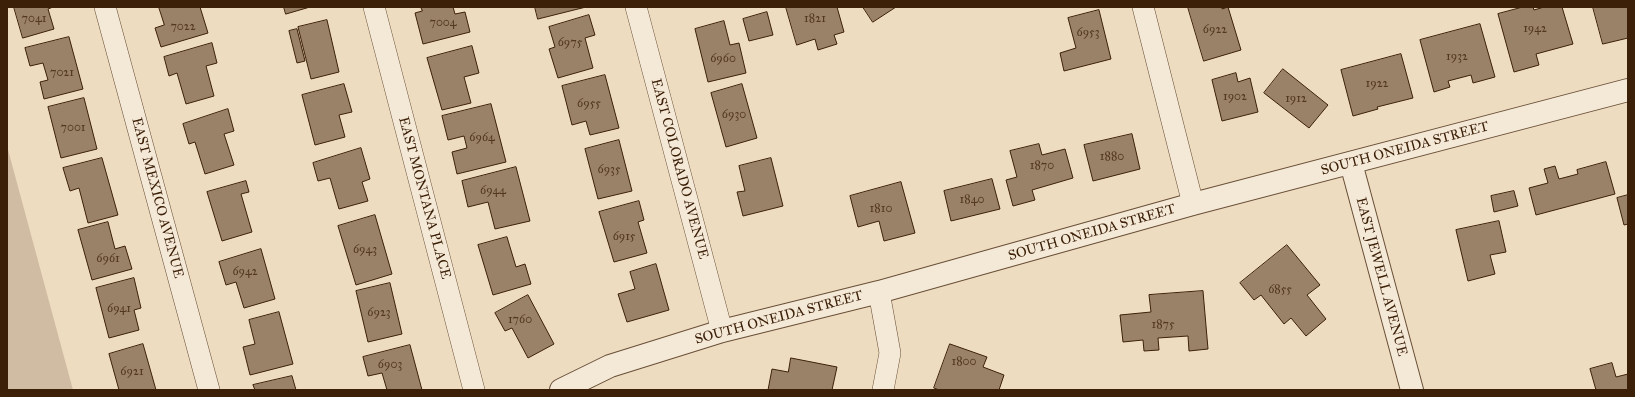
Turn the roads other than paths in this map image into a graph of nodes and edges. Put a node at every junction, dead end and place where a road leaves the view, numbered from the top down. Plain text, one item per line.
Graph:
1 (105, 7) edge
2 (374, 7) edge
3 (636, 7) edge
4 (1143, 7) edge
5 (1628, 90) edge
6 (1351, 163) junction
7 (1193, 204) junction
8 (879, 292) junction
9 (722, 330) junction
10 (564, 389) edge
11 (209, 390) edge
12 (474, 390) edge
13 (883, 390) edge
14 (1412, 390) edge

1 - 11 street, EAST MEXICO AVENUE
2 - 12 street, EAST MONTANA PLACE
3 - 9 street, EAST COLORADO AVENUE
4 - 7 street
5 - 6 street, SOUTH ONEIDA STREET
6 - 7 street, SOUTH ONEIDA STREET
6 - 14 street, EAST JEWELL AVENUE
7 - 8 street, SOUTH ONEIDA STREET
8 - 9 street, SOUTH ONEIDA STREET
8 - 13 street
9 - 10 street, SOUTH ONEIDA STREET

